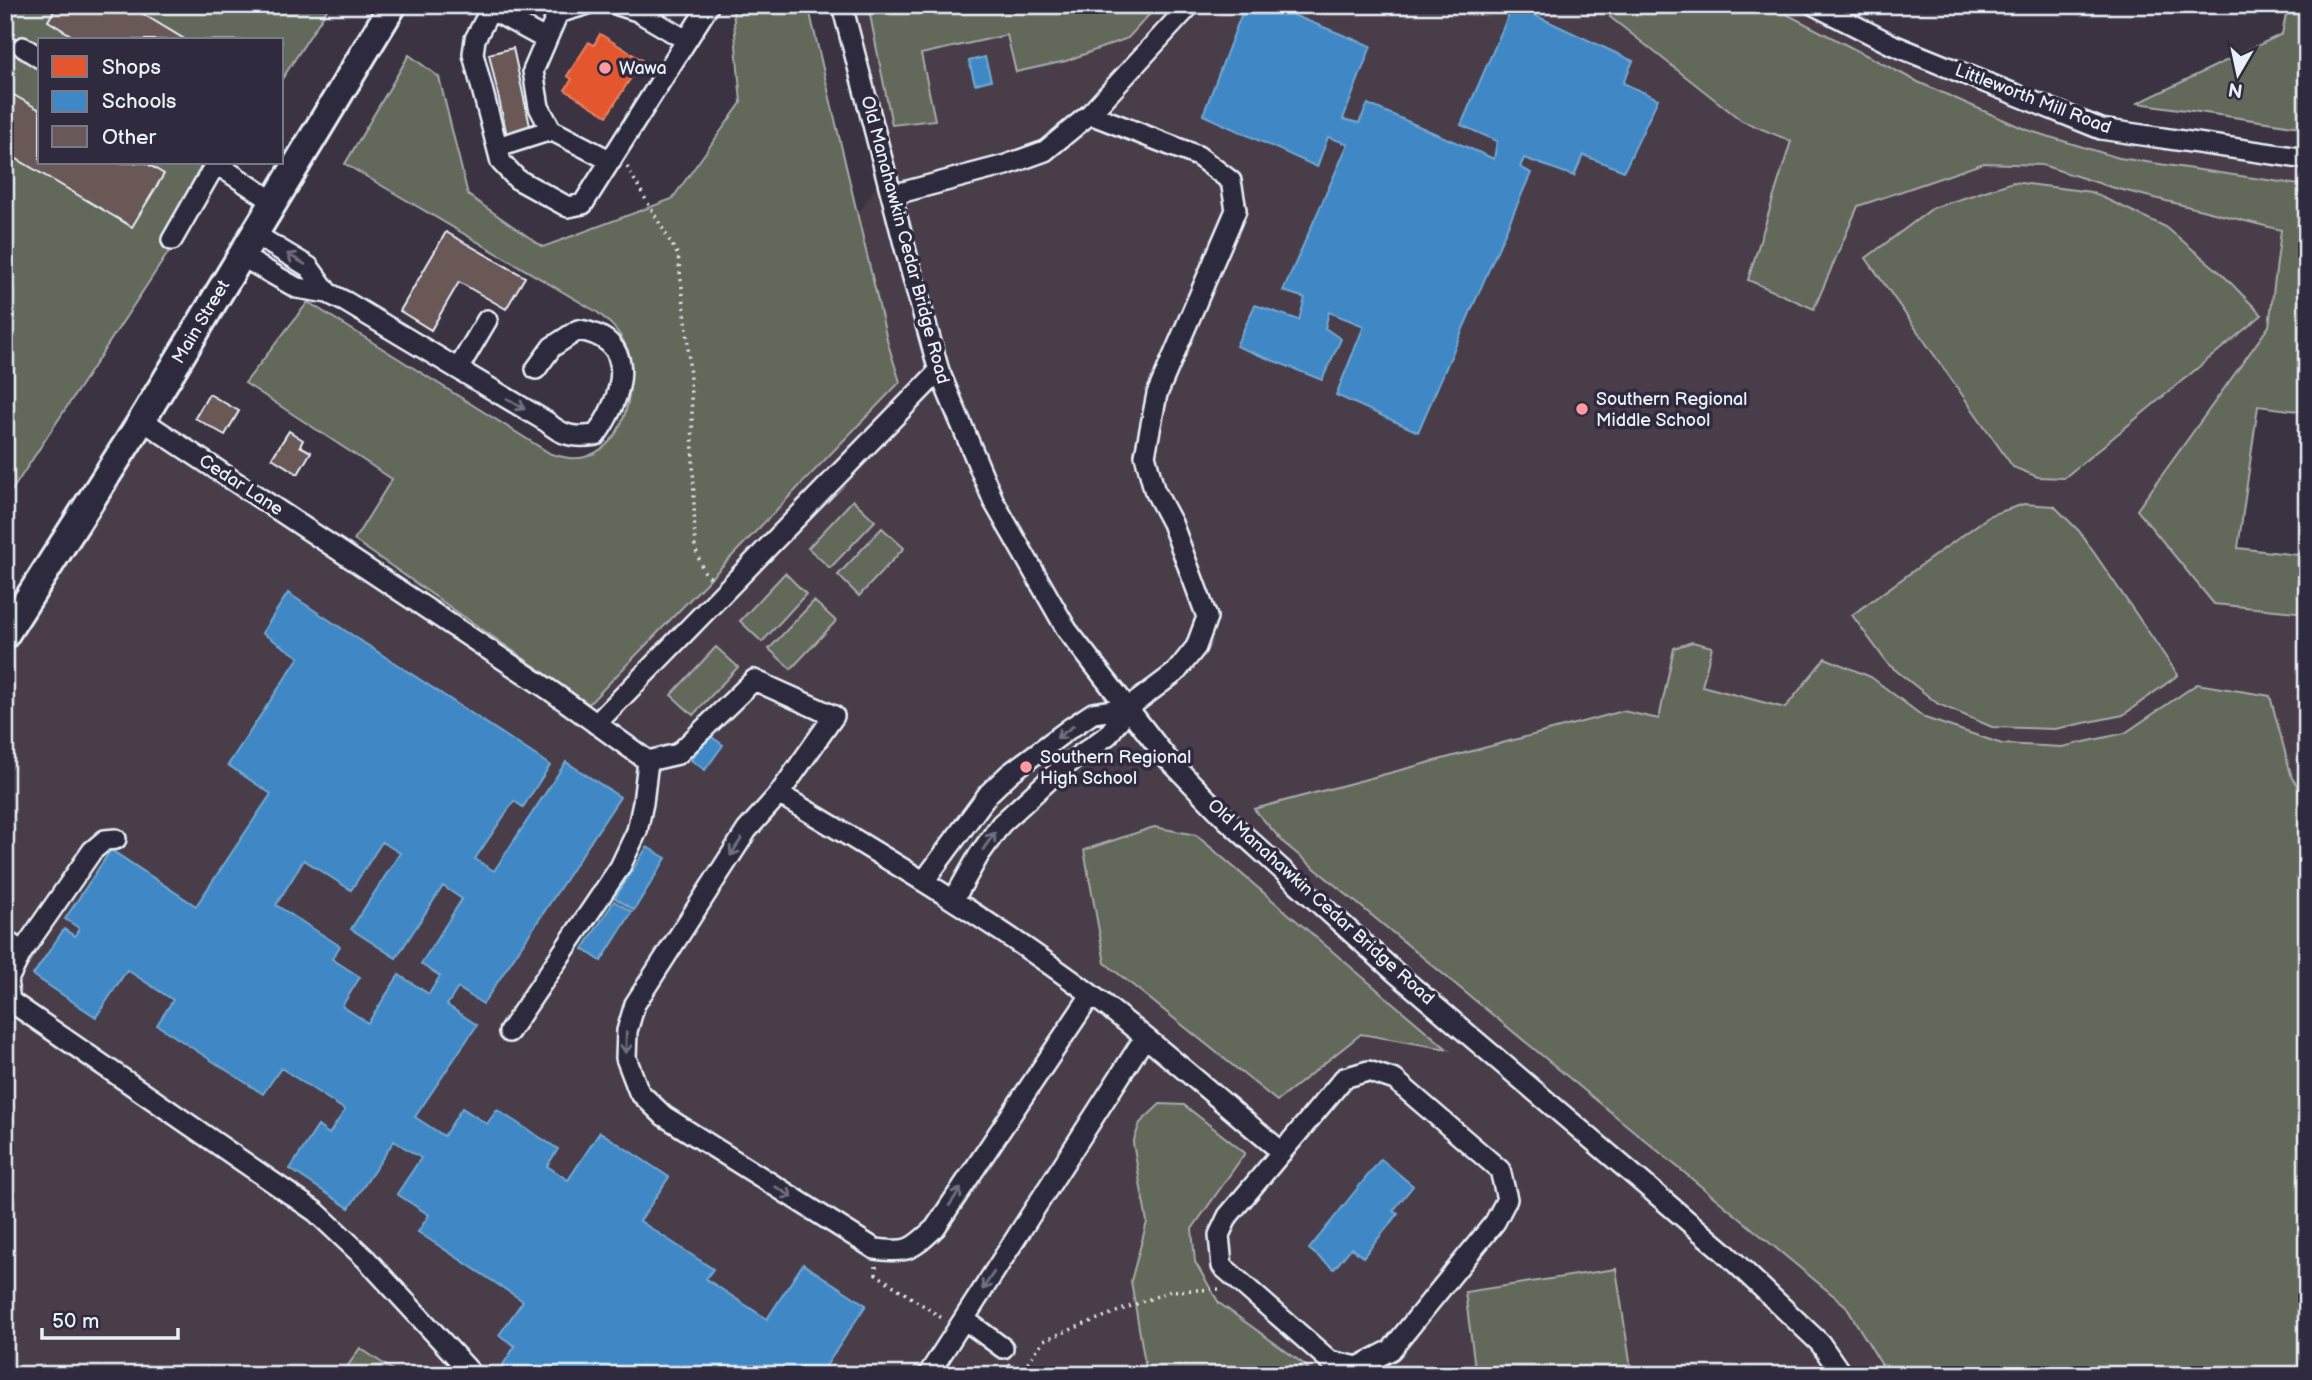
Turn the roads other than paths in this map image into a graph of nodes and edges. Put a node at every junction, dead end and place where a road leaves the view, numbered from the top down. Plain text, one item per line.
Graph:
1 (393, 5) edge
2 (585, 5) edge
3 (618, 5) edge
4 (709, 5) edge
5 (842, 5) edge
6 (1190, 5) edge
7 (1814, 5) edge
8 (488, 7) edge
9 (636, 8) edge
10 (545, 39) junction
11 (686, 40) junction
12 (23, 47) dead end
13 (38, 57) edge
14 (1090, 114) junction
15 (551, 130) junction
16 (498, 147) junction
17 (2307, 159) edge
18 (611, 161) junction
19 (215, 164) edge
20 (217, 164) edge
21 (892, 195) junction
22 (274, 202) junction
23 (172, 240) dead end
24 (248, 245) junction
25 (487, 320) dead end
26 (458, 369) junction
27 (536, 369) dead end
28 (939, 371) junction
29 (142, 420) junction
30 (5, 635) edge
31 (1128, 708) junction
32 (596, 724) junction
33 (648, 761) junction
34 (779, 794) junction
35 (116, 839) dead end
36 (923, 881) junction
37 (954, 900) junction
38 (5, 940) edge
39 (22, 952) junction
40 (6, 980) edge
41 (1091, 995) junction
42 (509, 1032) dead end
43 (1145, 1037) junction
44 (1282, 1152) junction
45 (961, 1324) junction
46 (1001, 1352) road end
47 (473, 1375) edge
48 (928, 1375) edge
49 (1843, 1375) edge

1 - 22 highway, Main Street
2 - 10 street
3 - 9 street
4 - 11 street
5 - 21 street, Old Manahawkin Cedar Bridge Road
6 - 14 street
7 - 17 street, Littleworth Mill Road
8 - 10 street
8 - 16 street
9 - 11 street
10 - 15 street
11 - 18 street
12 - 13 street
14 - 21 street
14 - 31 street
15 - 16 street
15 - 18 street
16 - 18 street
19 - 23 street
20 - 22 street
21 - 28 street, Old Manahawkin Cedar Bridge Road
22 - 24 highway, Main Street
24 - 26 street
24 - 29 highway, Main Street
25 - 26 street
26 -> 27 street
28 - 31 street, Old Manahawkin Cedar Bridge Road
28 - 32 street
29 - 30 highway, Main Street
29 - 32 street, Cedar Lane
31 -> 36 street
37 -> 31 street
31 - 49 street, Old Manahawkin Cedar Bridge Road
32 - 33 street, Cedar Lane
33 - 34 street
33 - 42 street
34 - 36 street
34 -> 41 street
35 - 39 street
36 - 37 street
37 - 41 street
38 - 39 street
39 - 40 street
40 - 47 street
41 - 43 street
43 - 44 street
43 -> 45 street
44 - 44 street
45 - 46 street
45 - 48 street

